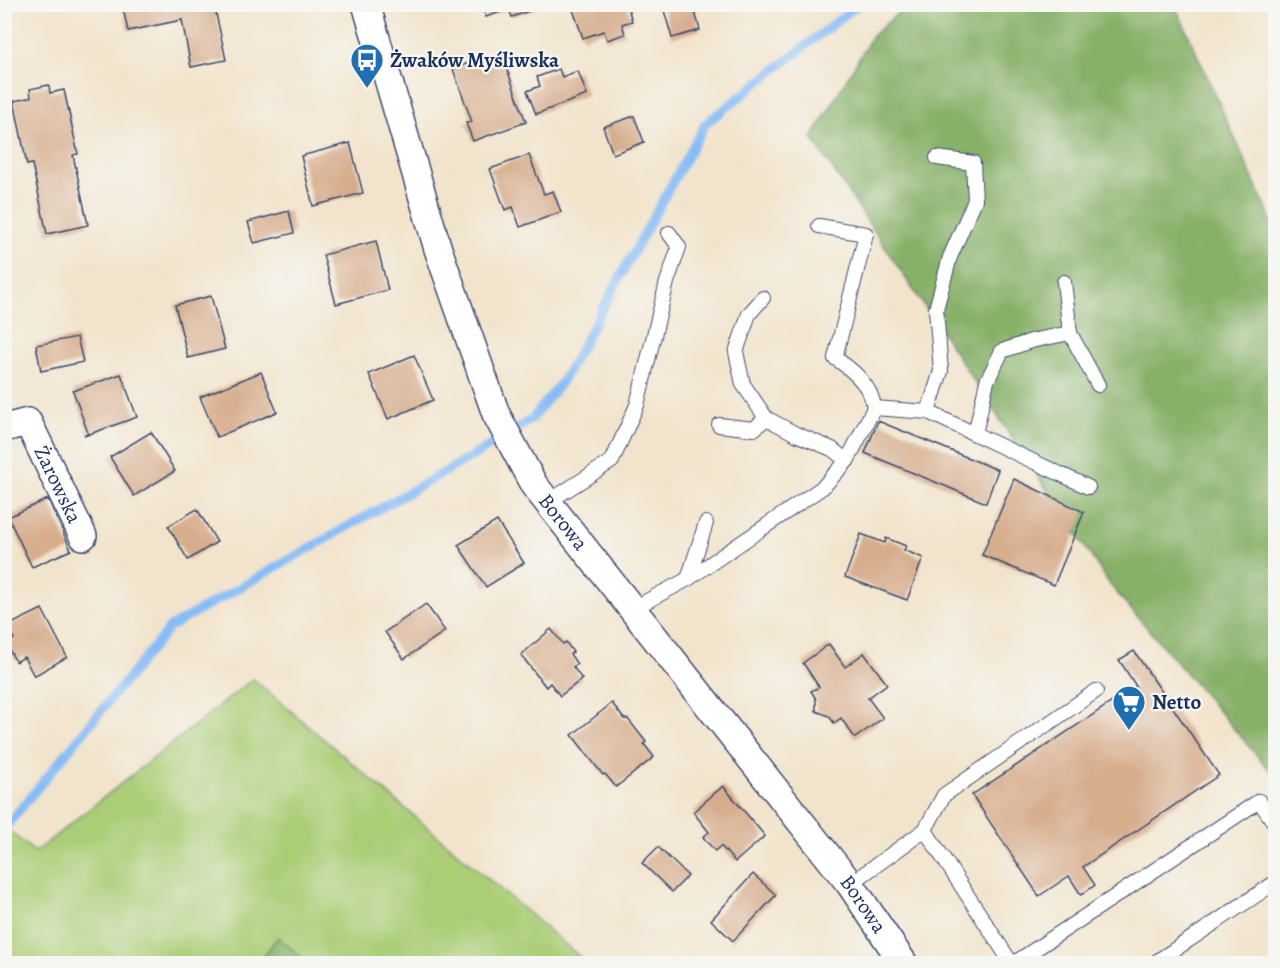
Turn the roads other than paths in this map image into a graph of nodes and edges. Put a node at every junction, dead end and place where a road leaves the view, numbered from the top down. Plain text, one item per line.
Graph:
1 (366, 4) edge
2 (937, 158) dead end
3 (819, 226) dead end
4 (669, 233) dead end
5 (1064, 282) dead end
6 (763, 297) dead end
7 (1070, 333) junction
8 (1098, 385) dead end
9 (874, 408) junction
10 (928, 412) junction
11 (766, 418) junction
12 (719, 425) dead end
13 (4, 428) edge
14 (975, 434) junction
15 (847, 461) junction
16 (1088, 487) dead end
17 (548, 502) junction
18 (706, 523) dead end
19 (83, 536) dead end
20 (688, 579) junction
21 (632, 609) junction
22 (1096, 691) dead end
23 (1275, 825) edge
24 (925, 830) junction
25 (1275, 882) edge
26 (850, 884) junction
27 (904, 963) edge
28 (1013, 963) edge
29 (1153, 963) edge

1 - 17 street, Borowa
2 - 10 lane
3 - 9 lane
4 - 17 lane
5 - 7 lane
6 - 11 lane
7 - 8 lane
7 - 14 lane
9 - 10 lane
9 - 15 lane
10 - 14 lane
11 - 12 lane
11 - 15 lane
13 - 19 street, Żarowska
14 - 16 lane
15 - 20 lane
17 - 21 street, Borowa
18 - 20 lane
20 - 21 lane
21 - 26 street, Borowa
22 - 24 lane
23 - 28 lane
24 - 26 lane
24 - 28 lane
25 - 29 lane
26 - 27 street, Borowa

